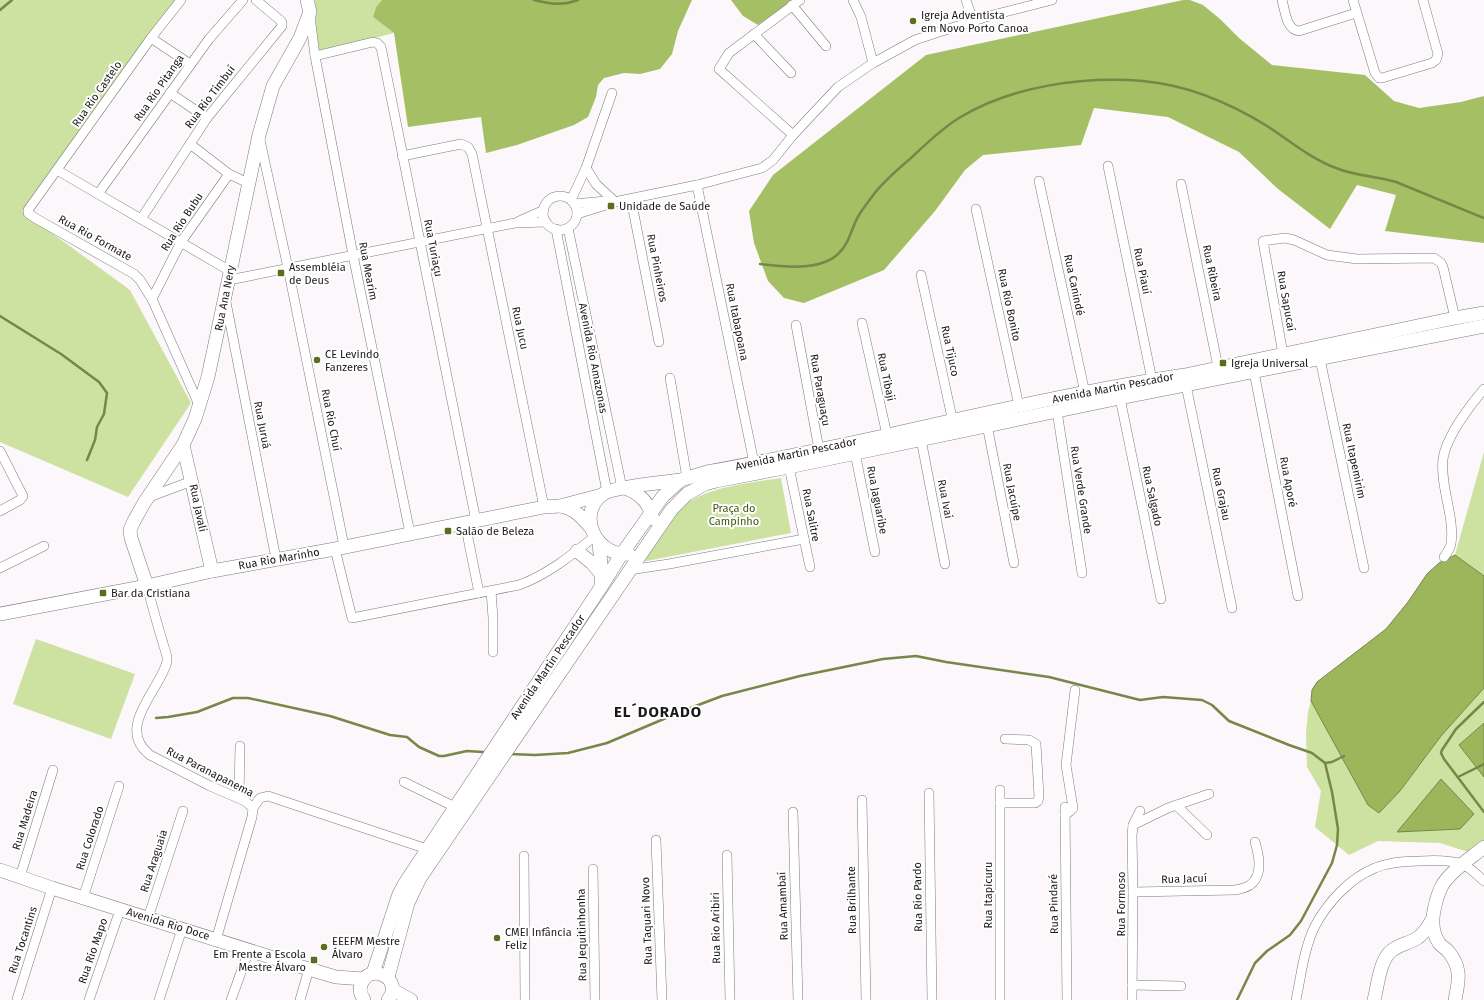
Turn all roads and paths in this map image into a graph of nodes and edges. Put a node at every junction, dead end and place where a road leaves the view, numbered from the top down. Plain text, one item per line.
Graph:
1 (181, 0) edge
2 (243, 0) edge
3 (256, 0) edge
4 (853, 0) edge
5 (966, 0) edge
6 (1052, 0) edge
7 (1282, 0) edge
8 (1353, 0) edge
9 (1423, 0) edge
10 (1038, 2) edge
11 (796, 3) edge
12 (308, 6) edge
13 (1356, 13) junction
14 (973, 21) junction
15 (754, 34) junction
16 (151, 38) junction
17 (826, 46) dead end
18 (315, 56) junction
19 (873, 63) junction
20 (190, 64) junction
21 (791, 73) dead end
22 (170, 93) junction
23 (612, 93) dead end
24 (207, 118) junction
25 (259, 135) junction
26 (793, 135) junction
27 (190, 144) junction
28 (402, 156) junction
29 (1108, 166) dead end
30 (586, 168) junction
31 (58, 170) junction
32 (229, 174) junction
33 (1039, 182) dead end
34 (248, 183) junction
35 (1181, 184) dead end
36 (697, 185) junction
37 (98, 194) junction
38 (631, 199) junction
39 (616, 201) junction
40 (34, 202) joint
41 (573, 202) junction
42 (976, 209) dead end
43 (544, 210) junction
44 (577, 214) junction
45 (141, 219) junction
46 (546, 222) junction
47 (514, 223) junction
48 (568, 228) junction
49 (556, 229) junction
50 (487, 230) junction
51 (181, 242) junction
52 (420, 243) junction
53 (353, 255) junction
54 (288, 268) junction
55 (229, 275) junction
56 (921, 275) dead end
57 (225, 296) junction
58 (153, 303) junction
59 (1484, 313) edge
60 (1455, 318) junction
61 (862, 323) dead end
62 (796, 325) dead end
63 (1484, 326) edge
64 (659, 342) dead end
65 (1320, 359) junction
66 (1284, 360) junction
67 (1218, 367) junction
68 (1254, 372) junction
69 (670, 378) dead end
70 (1152, 380) junction
71 (1186, 385) junction
72 (1484, 389) edge
73 (1116, 392) junction
74 (1088, 398) junction
75 (199, 405) junction
76 (1019, 406) junction
77 (1060, 410) junction
78 (987, 425) junction
79 (954, 426) junction
80 (887, 435) junction
81 (921, 439) junction
82 (183, 445) junction
83 (856, 453) junction
84 (1, 454) edge
85 (820, 455) junction
86 (754, 463) junction
87 (790, 467) junction
88 (684, 479) junction
89 (192, 481) junction
90 (624, 488) junction
91 (604, 493) junction
92 (148, 497) junction
93 (560, 506) junction
94 (544, 507) junction
95 (0, 511) edge
96 (651, 511) junction
97 (470, 522) junction
98 (656, 532) junction
99 (410, 533) junction
100 (595, 536) junction
101 (804, 539) junction
102 (44, 546) dead end
103 (340, 547) junction
104 (577, 551) junction
105 (643, 551) junction
106 (875, 552) dead end
107 (621, 555) junction
108 (1444, 557) dead end
109 (276, 559) junction
110 (1014, 563) dead end
111 (945, 564) dead end
112 (810, 567) dead end
113 (0, 568) edge
114 (1364, 568) dead end
115 (630, 570) junction
116 (212, 571) junction
117 (1082, 573) dead end
118 (602, 581) junction
119 (147, 586) junction
120 (491, 591) junction
121 (479, 593) junction
122 (1298, 596) dead end
123 (1161, 599) dead end
124 (1232, 608) dead end
125 (0, 614) edge
126 (493, 652) dead end
127 (1075, 690) dead end
128 (1005, 739) dead end
129 (240, 746) dead end
130 (53, 770) dead end
131 (404, 782) dead end
132 (119, 786) dead end
133 (1000, 790) dead end
134 (929, 793) dead end
135 (1209, 794) dead end
136 (239, 798) junction
137 (862, 800) dead end
138 (1000, 803) junction
139 (1176, 805) junction
140 (455, 807) junction
141 (253, 808) junction
142 (183, 811) dead end
143 (1140, 811) dead end
144 (793, 812) dead end
145 (1133, 825) junction
146 (1208, 835) dead end
147 (656, 840) dead end
148 (1255, 842) dead end
149 (1484, 847) edge
150 (427, 849) junction
151 (727, 855) dead end
152 (524, 856) dead end
153 (1463, 865) junction
154 (593, 869) dead end
155 (0, 870) edge
156 (20, 877) junction
157 (1484, 881) edge
158 (52, 888) junction
159 (1133, 892) junction
160 (83, 898) junction
161 (120, 910) junction
162 (148, 918) junction
163 (1432, 920) junction
164 (182, 929) junction
165 (1416, 939) junction
166 (216, 940) junction
167 (1439, 943) junction
168 (249, 950) junction
169 (309, 969) junction
170 (368, 976) junction
171 (336, 977) junction
172 (388, 978) junction
173 (1132, 985) junction
174 (1181, 986) dead end
175 (362, 996) edge
176 (391, 997) edge
177 (17, 998) dead end
178 (89, 1000) edge
179 (159, 1000) edge
180 (231, 1000) edge
181 (300, 1000) edge
182 (411, 1000) edge
183 (525, 1000) edge
184 (595, 1000) edge
185 (662, 1000) edge
186 (730, 1000) edge
187 (798, 1000) edge
188 (866, 1000) edge
189 (932, 1000) edge
190 (1000, 1000) edge
191 (1067, 1000) edge
192 (1132, 1000) edge
193 (1296, 1000) edge
194 (1374, 1000) edge
195 (1455, 1000) edge

1 - 16 street, Rua Rio Castelo
2 - 20 street, Rua Rio Pitanga
3 - 24 street, Rua Rio Timbuí
4 - 19 street
5 - 14 street
6 - 10 street
7 - 13 street
8 - 13 street
9 - 13 street
10 - 14 street
11 - 15 street
11 - 17 street
12 - 18 street, Rua Mearim
12 - 25 street, Rua Ana Nery
14 - 19 street
15 - 21 street
15 - 26 street
16 - 20 street
16 - 31 street, Rua Rio Castelo
18 - 28 street, Rua Turiaçu
18 - 53 street, Rua Mearim
19 - 26 street
20 - 22 street, Rua Rio Pitanga
22 - 24 street
22 - 37 street, Rua Rio Pitanga
23 - 30 street
24 - 27 street, Rua Rio Timbuí
25 - 34 street, Rua Ana Nery
25 - 54 street, Rua Rio Chuí
26 - 36 street
27 - 32 street
27 - 45 street, Rua Rio Timbuí
28 - 50 street, Rua Jucu
28 - 52 street, Rua Turiaçu
29 - 70 street, Rua Piauí
30 - 39 street
30 - 41 street
31 - 37 street
31 - 40 street, Rua Rio Castelo
32 - 34 street
32 - 51 street, Rua Rio Bubu
33 - 74 street, Rua Canindé
34 - 55 street, Rua Ana Nery
35 - 67 street, Rua Ribeira
36 - 38 street
36 - 86 street, Rua Itabapoana
37 - 45 street
38 - 39 street
38 - 64 street, Rua Pinheiros
39 - 41 street
39 - 44 street
40 - 58 street, Rua Rio Formate
41 - 43 street
41 - 44 street
42 - 76 street, Rua Rio Bonito
43 - 46 street
43 - 47 street
44 - 48 street
45 - 51 street
46 - 47 street
46 - 49 street
47 - 50 street
48 - 49 street
48 - 90 street, Avenida Rio Amazonas
49 - 91 street, Avenida Rio Amazonas
50 - 52 street
50 - 94 street, Rua Jucu
51 - 55 street
51 - 58 street, Rua Rio Bubu
52 - 53 street
52 - 97 street, Rua Turiaçu
53 - 54 street
53 - 99 street, Rua Mearim
54 - 55 street
54 - 103 street, Rua Rio Chuí
55 - 57 street, Rua Ana Nery
56 - 79 street, Rua Tijuco
57 - 75 street, Rua Ana Nery
57 - 109 street, Rua Juruá
58 - 75 street
59 - 60 street, Avenida Martin Pescador
60 - 66 street, Avenida Martin Pescador
60 - 66 street, Rua Sapucaí
61 - 80 street, Rua Tibaji
62 - 85 street, Rua Paraguaçu
63 - 65 street, Avenida Martin Pescador
65 - 66 street, Avenida Martin Pescador
65 - 114 street, Rua Itapemirim
66 - 67 street, Avenida Martin Pescador
66 - 68 street, Avenida Martin Pescador
67 - 70 street, Avenida Martin Pescador
68 - 71 street, Avenida Martin Pescador
68 - 122 street, Rua Aporé
69 - 88 street
70 - 73 street, Avenida Martin Pescador
71 - 73 street, Avenida Martin Pescador
71 - 124 street, Rua Grajau
72 - 108 street
73 - 74 street, Avenida Martin Pescador
73 - 123 street, Rua Salgado
74 - 76 street, Avenida Martin Pescador
74 - 77 street, Avenida Martin Pescador
75 - 82 street, Rua Ana Nery
76 - 79 street, Avenida Martin Pescador
77 - 78 street, Avenida Martin Pescador
77 - 117 street, Rua Verde Grande
78 - 79 street, Avenida Martin Pescador
78 - 110 street, Rua Jacuípe
79 - 80 street, Avenida Martin Pescador
79 - 81 street, Avenida Martin Pescador
80 - 85 street, Avenida Martin Pescador
81 - 83 street, Avenida Martin Pescador
81 - 111 street, Rua Ivaí
82 - 89 street, Rua Javali
82 - 92 street, Rua Ana Nery
83 - 85 street, Avenida Martin Pescador
83 - 106 street, Rua Jaguaribe
84 - 95 street
85 - 86 street, Avenida Martin Pescador
85 - 87 street, Avenida Martin Pescador
86 - 88 street, Avenida Martin Pescador
87 - 98 street, Avenida Martin Pescador
87 - 101 street, Rua Salitre
88 - 90 street
88 - 96 street, Avenida Martin Pescador
89 - 92 street
89 - 116 street, Rua Javali
90 - 91 street
90 - 96 street
91 - 93 street, Rua Rio Marinho
91 - 100 street
92 - 119 street, Rua Ana Nery
93 - 94 street, Rua Rio Marinho
93 - 100 street, Rua Rio Marinho
94 - 97 street, Rua Rio Marinho
96 - 98 street
96 - 107 street, Avenida Martin Pescador
97 - 99 street, Rua Rio Marinho
97 - 121 street, Rua Turiaçu
98 - 105 street, Avenida Martin Pescador
99 - 103 street, Rua Rio Marinho
100 - 104 street
100 - 107 street
100 - 118 street
101 - 112 street, Rua Salitre
101 - 115 street
102 - 113 street
103 - 109 street, Rua Rio Marinho
103 - 121 street, Rua Rio Chuí
104 - 118 street
104 - 120 street
105 - 107 street
105 - 115 street, Avenida Martin Pescador
107 - 118 street, Avenida Martin Pescador
109 - 116 street, Rua Rio Marinho
115 - 172 street, Avenida Martin Pescador
116 - 119 street, Rua Rio Marinho
118 - 140 street, Avenida Martin Pescador
119 - 125 street, Rua Rio Marinho
119 - 136 street, Rua Paranapanema
120 - 121 street
120 - 126 street
127 - 191 street, Rua Pindaré
128 - 138 street
129 - 136 street
130 - 156 street, Rua Madeira
131 - 140 street
132 - 160 street, Rua Colorado
133 - 138 street, Rua Itapicuru
134 - 189 street, Rua Rio Pardo
135 - 139 street
136 - 141 street, Rua Paranapanema
137 - 188 street, Rua Brilhante
138 - 190 street, Rua Itapicuru
139 - 145 street
139 - 146 street
140 - 150 street, Avenida Martin Pescador
141 - 150 street
141 - 166 street, Rua Paranapanema
142 - 162 street, Rua Araguaia
143 - 145 street, Rua Formoso
144 - 187 street, Rua Amambaí
145 - 159 street, Rua Formoso
147 - 185 street, Rua Taquari Novo
148 - 159 street, Rua Jacuí
149 - 153 street
150 - 170 street, Avenida Martin Pescador
151 - 186 street, Rua Rio Aribiri
152 - 183 street
153 - 157 street
153 - 163 street
153 - 193 street
154 - 184 street, Rua Jequitinhonha
155 - 156 street, Avenida Rio Doce
156 - 158 street, Avenida Rio Doce
158 - 160 street, Avenida Rio Doce
158 - 177 street, Rua Tocantins
159 - 173 street, Rua Formoso
160 - 161 street, Avenida Rio Doce
161 - 162 street, Avenida Rio Doce
161 - 178 street, Rua Rio Mapo
162 - 164 street, Avenida Rio Doce
163 - 165 street
163 - 167 street
164 - 166 street, Avenida Rio Doce
164 - 179 street
165 - 167 street
165 - 194 street
166 - 168 street, Avenida Rio Doce
167 - 195 street
168 - 169 street, Avenida Rio Doce
168 - 180 street
169 - 171 street, Avenida Rio Doce
169 - 181 street
170 - 171 street, Avenida Rio Doce
170 - 172 street, Avenida Rio Doce
170 - 175 street, Avenida Martin Pescador
171 - 175 street, Avenida Rio Doce
172 - 176 street
173 - 174 street
173 - 192 street, Rua Formoso
176 - 182 street

